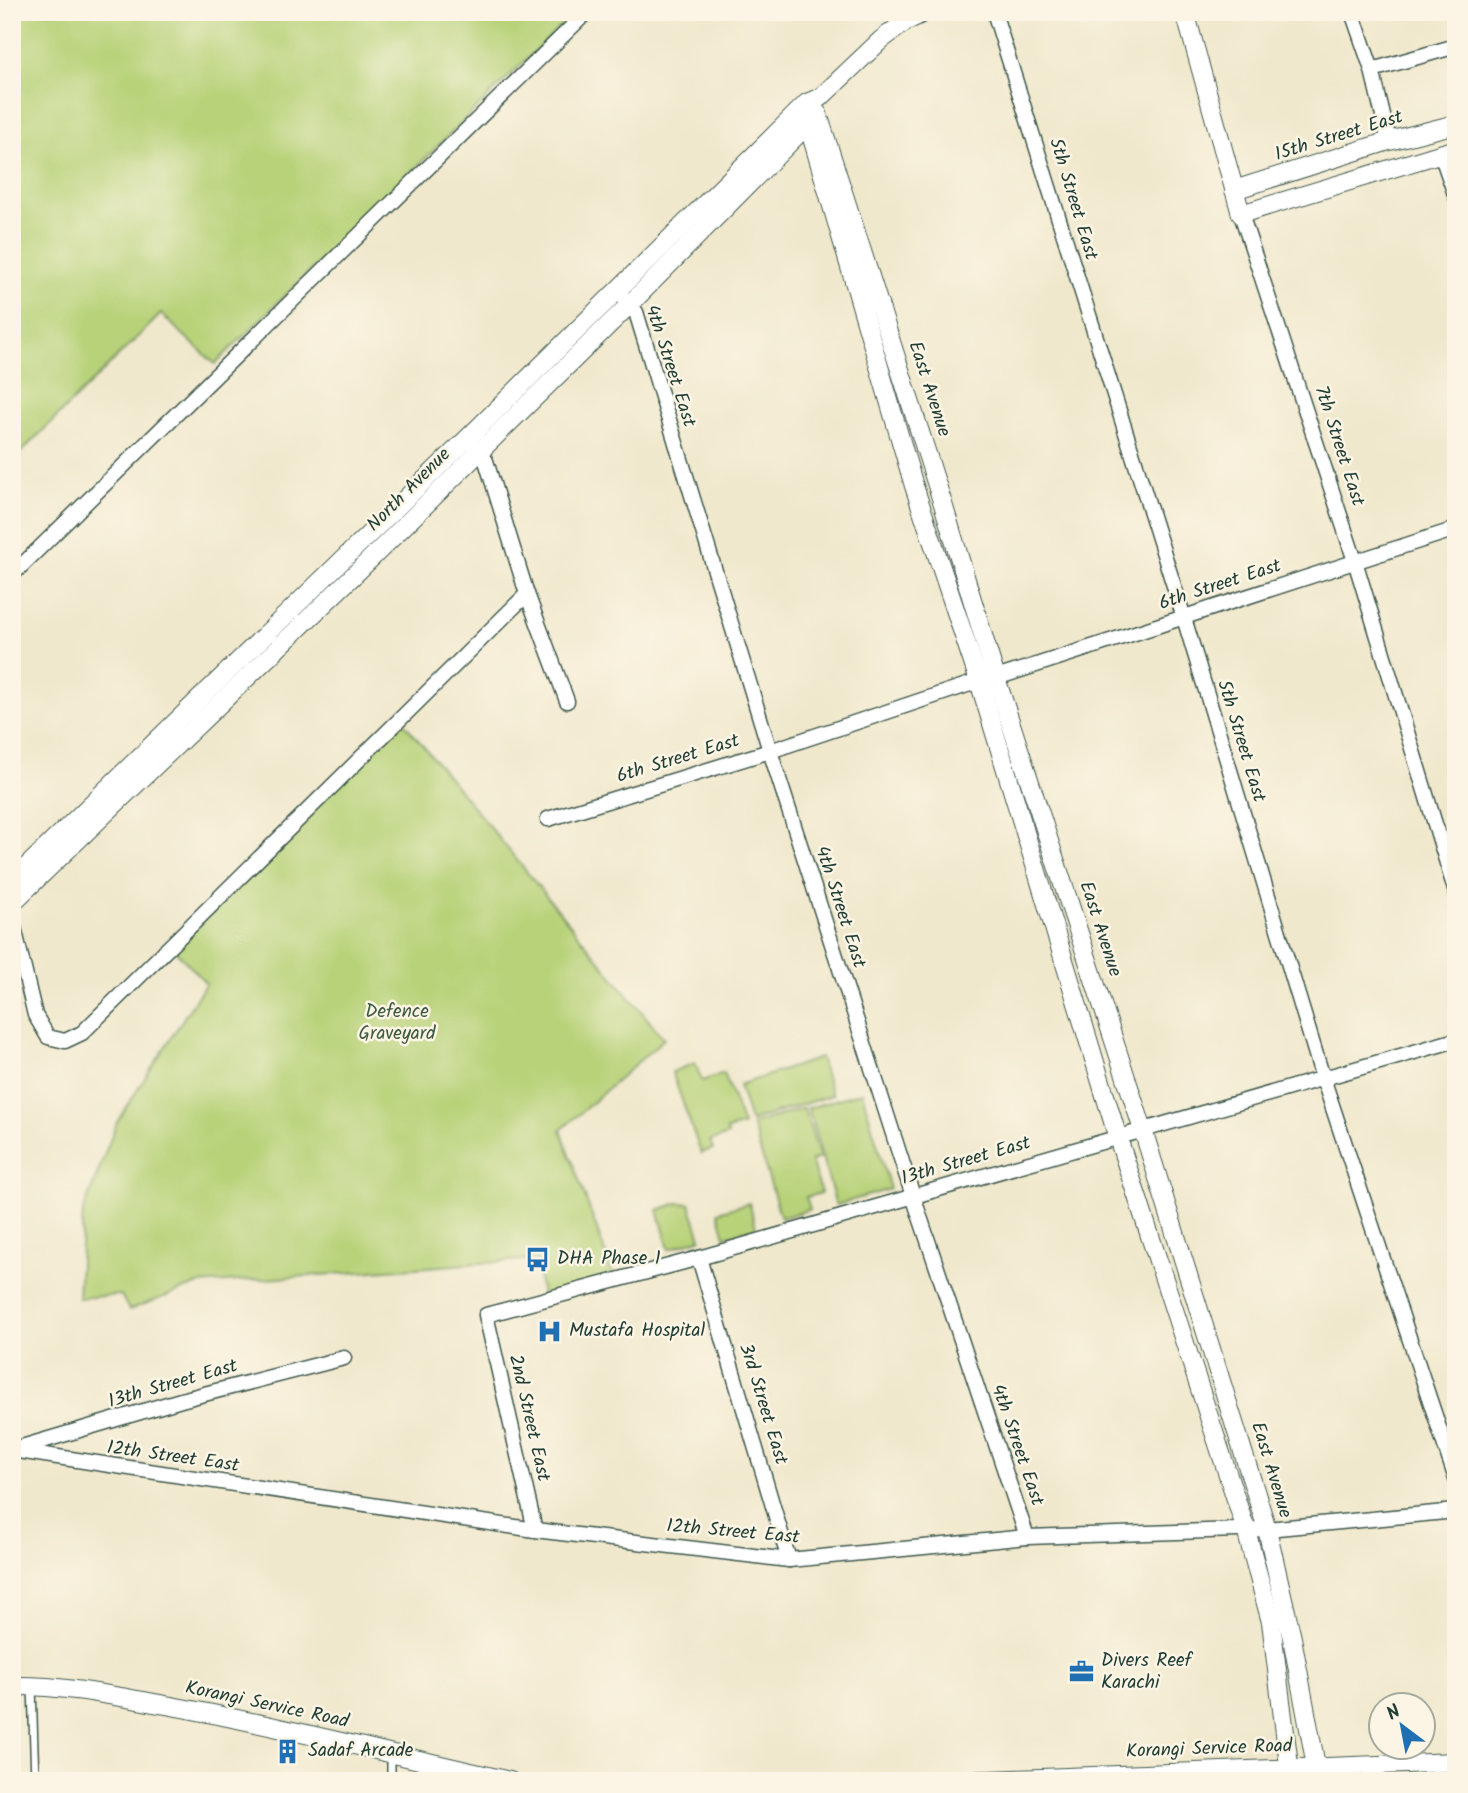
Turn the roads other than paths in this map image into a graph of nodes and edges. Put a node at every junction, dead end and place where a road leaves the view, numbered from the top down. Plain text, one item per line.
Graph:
1 (587, 12) edge
2 (925, 12) edge
3 (995, 12) edge
4 (1185, 12) edge
5 (1352, 12) edge
6 (1456, 46) edge
7 (1372, 71) junction
8 (810, 110) junction
9 (1456, 124) edge
10 (1389, 141) junction
11 (1448, 152) edge
12 (1234, 190) junction
13 (1456, 197) edge
14 (1241, 214) junction
15 (624, 297) junction
16 (473, 444) junction
17 (1456, 529) edge
18 (1355, 561) junction
19 (12, 575) edge
20 (527, 594) junction
21 (1184, 618) junction
22 (988, 680) junction
23 (567, 701) dead end
24 (770, 751) junction
25 (548, 819) dead end
26 (12, 881) edge
27 (1456, 893) edge
28 (12, 903) edge
29 (12, 919) edge
30 (1456, 1040) edge
31 (1323, 1078) junction
32 (1143, 1130) junction
33 (1118, 1138) junction
34 (913, 1196) junction
35 (699, 1258) junction
36 (486, 1315) joint
37 (344, 1358) dead end
38 (12, 1450) edge
39 (1456, 1479) edge
40 (1456, 1511) edge
41 (1267, 1529) junction
42 (535, 1530) junction
43 (1246, 1530) junction
44 (1027, 1537) junction
45 (789, 1560) junction
46 (12, 1686) edge
47 (32, 1686) junction
48 (391, 1754) junction
49 (1456, 1762) edge
50 (1290, 1774) edge
51 (1315, 1774) edge
52 (35, 1781) edge
53 (391, 1781) edge
54 (510, 1781) edge
55 (964, 1781) edge

1 - 19 street
2 - 8 street, North Avenue
3 - 21 street, 5th Street East
4 - 12 street, 7th Street East
5 - 7 street
6 - 7 street
7 - 10 street
8 - 15 street, North Avenue
8 - 22 street, East Avenue
9 - 10 street, 15th Street East
10 - 12 street, 15th Street East
11 - 13 street
11 - 14 street
12 - 14 street, 7th Street East
14 - 18 street, 7th Street East
15 - 16 street, North Avenue
15 - 24 street, 4th Street East
16 - 20 street
16 - 26 street, North Avenue
16 - 28 street, North Avenue
17 - 18 street, 6th Street East
18 - 21 street, 6th Street East
18 - 27 street, 7th Street East
20 - 23 street
20 - 29 street
21 - 22 street, 6th Street East
21 - 31 street, 5th Street East
22 - 24 street, 6th Street East
22 - 32 street, East Avenue
22 - 33 street, East Avenue
24 - 25 street, 6th Street East
24 - 34 street, 4th Street East
30 - 31 street, 13th Street East
31 - 32 street, 13th Street East
31 - 39 street, 5th Street East
32 - 33 street, 13th Street East
32 - 41 street, East Avenue
33 - 34 street, 13th Street East
33 - 43 street, East Avenue
34 - 35 street, 13th Street East
34 - 44 street, 4th Street East
35 - 36 street, 13th Street East
35 - 45 street, 3rd Street East
36 - 42 street, 2nd Street East
37 - 38 street, 13th Street East
38 - 42 street, 12th Street East
40 - 41 street, 12th Street East
41 - 43 street, 12th Street East
41 - 51 street, East Avenue
42 - 45 street, 12th Street East
43 - 44 street, 12th Street East
43 - 50 street, East Avenue
44 - 45 street, 12th Street East
46 - 47 street, Korangi Service Road
47 - 48 street, Korangi Service Road
47 - 52 lane
48 - 53 lane
48 - 54 street, Korangi Service Road
49 - 51 street, Korangi Service Road
50 - 51 street, Korangi Service Road
50 - 55 street, Korangi Service Road

